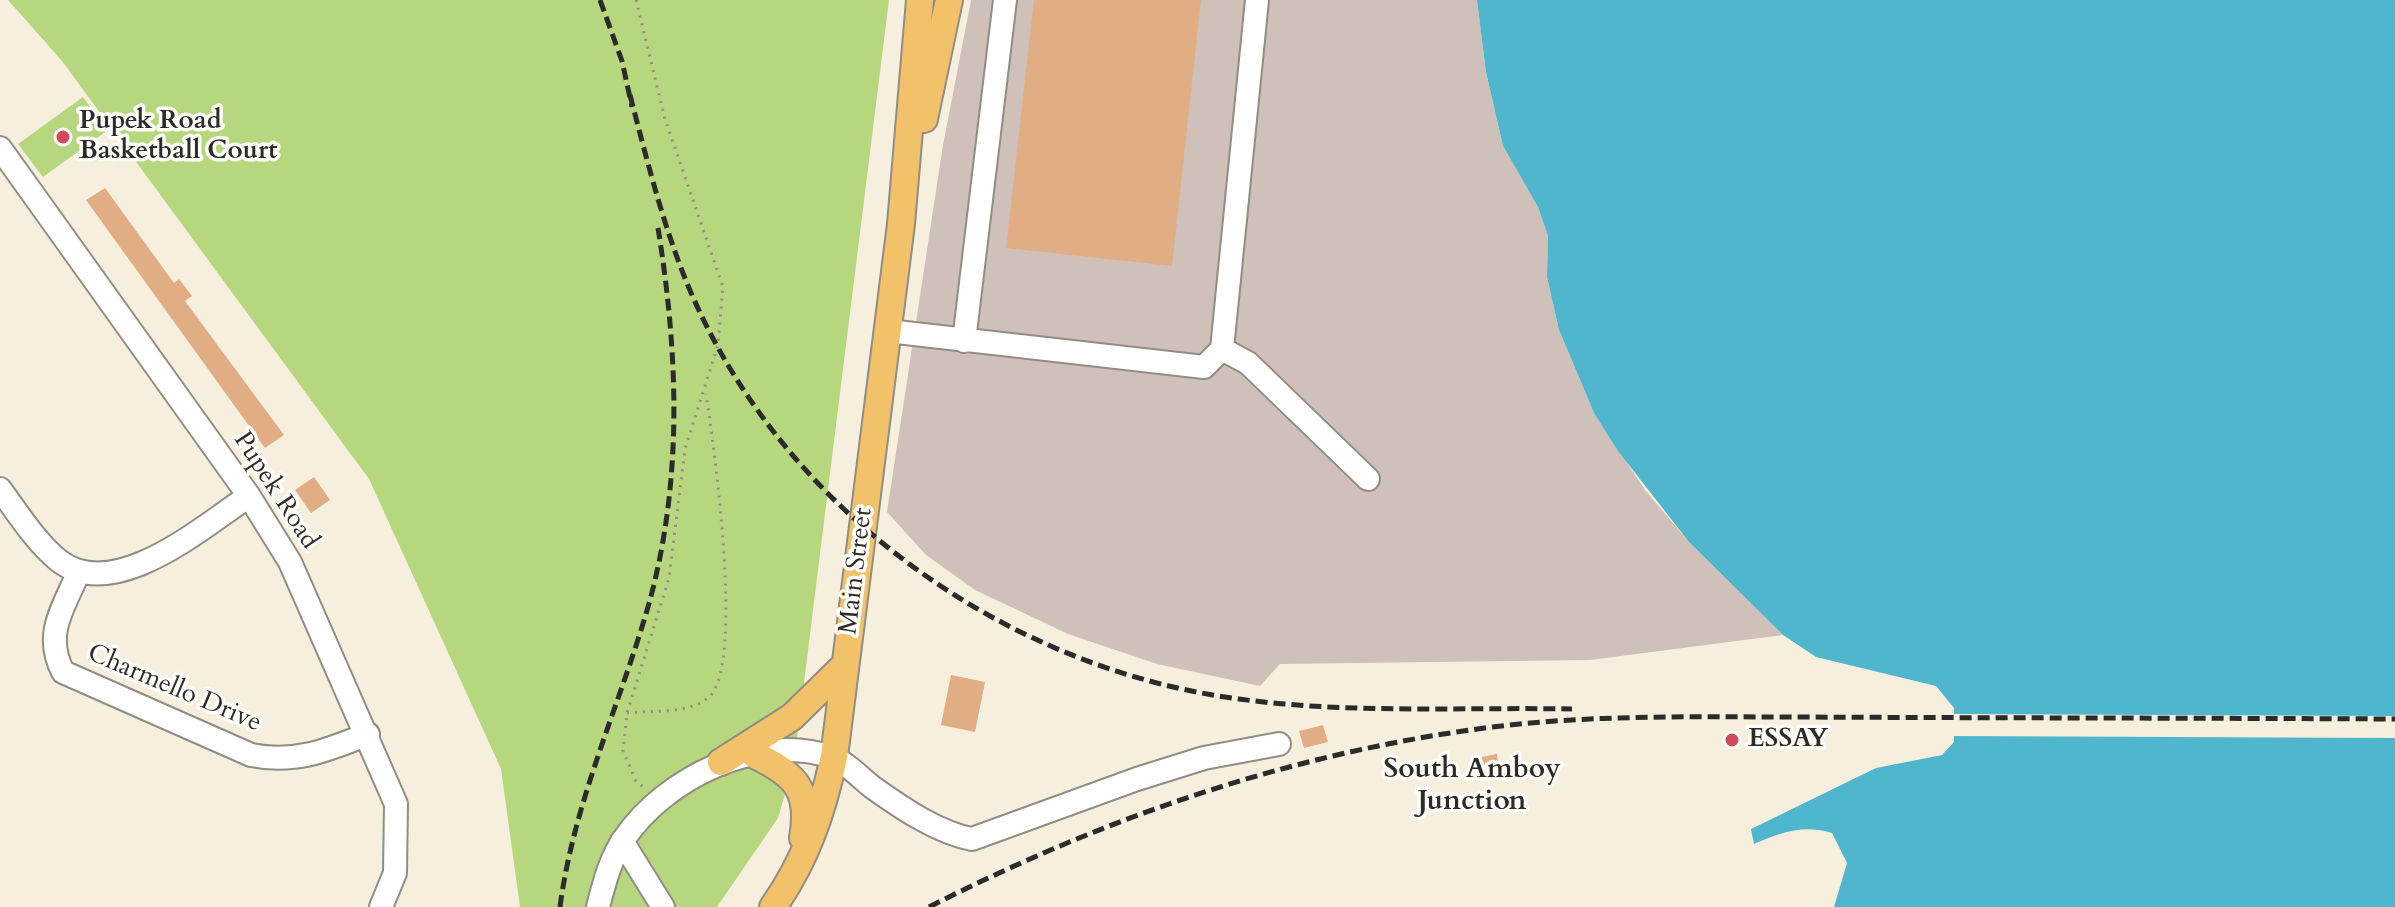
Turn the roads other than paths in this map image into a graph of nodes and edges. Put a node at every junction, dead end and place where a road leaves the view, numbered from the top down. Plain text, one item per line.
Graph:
1 (920, 0) edge
2 (949, 0) edge
3 (1005, 0) edge
4 (1257, 0) edge
5 (0, 148) edge
6 (901, 224) junction
7 (888, 331) junction
8 (964, 341) junction
9 (1222, 349) junction
10 (1368, 479) dead end
11 (0, 489) edge
12 (249, 496) junction
13 (79, 571) junction
14 (845, 665) junction
15 (368, 734) junction
16 (1279, 744) dead end
17 (755, 755) junction
18 (834, 757) junction
19 (721, 762) junction
20 (622, 841) junction
21 (798, 870) junction
22 (381, 907) edge
23 (598, 907) edge
24 (663, 907) edge
25 (773, 907) edge

1 - 6 main road, Main Street
2 - 6 main road, Main Street
3 - 8 street
4 - 9 street
5 - 12 street, Pupek Road
6 - 7 main road, Main Street
7 - 8 street
7 - 14 main road, Main Street
8 - 9 street
9 - 10 street
11 - 13 street
12 - 13 street
12 - 15 street, Pupek Road
13 - 15 street, Charmello Drive
14 - 18 main road, Main Street
14 - 19 main road
15 - 22 street, Pupek Road
16 - 18 street
17 - 18 street
17 - 19 street
17 - 21 main road
18 - 21 main road, Main Street
19 - 20 street
20 - 23 street
20 - 24 street
21 - 25 main road, Main Street

